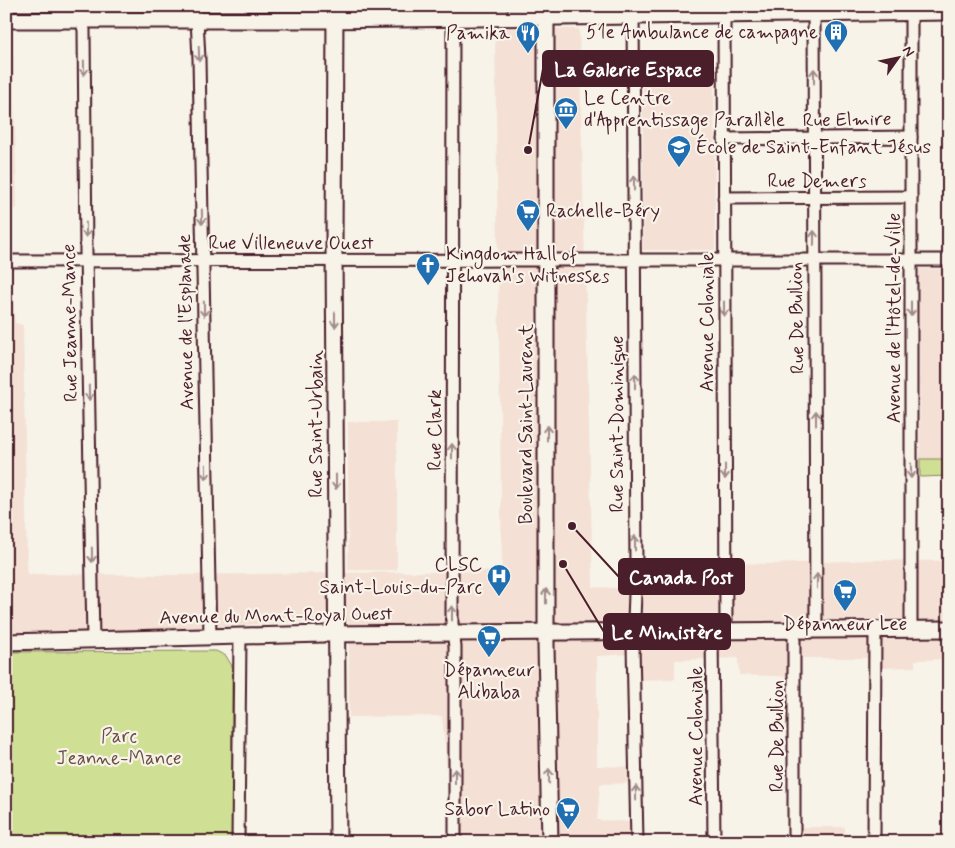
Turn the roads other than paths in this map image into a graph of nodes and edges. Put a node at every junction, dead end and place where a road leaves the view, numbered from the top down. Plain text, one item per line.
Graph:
1 (911, 9) edge
2 (814, 10) edge
3 (634, 11) edge
4 (546, 12) edge
5 (949, 12) edge
6 (79, 13) edge
7 (195, 13) edge
8 (335, 13) edge
9 (724, 14) junction
10 (453, 18) junction
11 (6, 20) edge
12 (910, 137) junction
13 (815, 138) junction
14 (724, 139) junction
15 (911, 197) junction
16 (724, 198) junction
17 (814, 198) junction
18 (203, 260) junction
19 (334, 260) junction
20 (453, 260) junction
21 (546, 260) junction
22 (634, 260) junction
23 (815, 260) junction
24 (911, 260) junction
25 (949, 260) edge
26 (86, 261) junction
27 (724, 261) junction
28 (6, 262) edge
29 (875, 629) junction
30 (949, 629) edge
31 (719, 630) junction
32 (794, 630) junction
33 (816, 630) junction
34 (911, 630) junction
35 (634, 631) junction
36 (546, 632) junction
37 (453, 633) junction
38 (337, 634) junction
39 (240, 636) junction
40 (210, 638) junction
41 (93, 640) junction
42 (6, 642) edge
43 (238, 842) edge
44 (338, 842) edge
45 (455, 842) edge
46 (550, 842) edge
47 (637, 842) edge
48 (714, 842) edge
49 (794, 842) edge
50 (874, 842) edge

1 - 2 main road
1 - 5 main road
1 - 12 street, Avenue de l'Hôtel-de-Ville
2 - 9 main road
13 -> 2 street, Rue De Bullion
3 - 4 main road
3 - 9 main road
22 -> 3 street, Rue Saint-Dominique
4 - 10 main road
4 - 21 main road, Boulevard Saint-Laurent
6 - 7 main road
6 - 11 main road
6 -> 26 street, Rue Jeanne-Mance
7 - 8 main road
7 -> 18 street, Avenue de l'Esplanade
8 - 10 main road
8 - 19 main road, Rue Saint-Urbain
9 - 14 street, Avenue Coloniale
10 - 20 street, Rue Clark
12 - 13 street, Rue Elmire
12 - 15 street, Avenue de l'Hôtel-de-Ville
13 - 14 street, Rue Elmire
13 - 17 street, Rue De Bullion
14 - 16 street, Avenue Coloniale
15 - 17 street, Rue Demers
15 - 24 street, Avenue de l'Hôtel-de-Ville
16 - 17 street, Rue Demers
16 - 27 street, Avenue Coloniale
23 -> 17 street, Rue De Bullion
18 - 19 street, Rue Villeneuve Ouest
18 - 26 street, Rue Villeneuve Ouest
18 -> 40 street, Avenue de l'Esplanade
19 - 20 street, Rue Villeneuve Ouest
19 -> 38 main road, Rue Saint-Urbain
20 - 21 street, Rue Villeneuve Ouest
37 -> 20 street, Rue Clark
21 - 22 street, Rue Villeneuve Ouest
36 -> 21 main road, Boulevard Saint-Laurent
22 - 27 street, Rue Villeneuve Ouest
35 -> 22 street, Rue Saint-Dominique
23 - 24 street, Rue Villeneuve Ouest
23 - 27 street, Rue Villeneuve Ouest
33 -> 23 street, Rue De Bullion
24 - 25 street, Rue Villeneuve Ouest
24 -> 34 street, Avenue de l'Hôtel-de-Ville
26 - 28 street, Rue Villeneuve Ouest
26 -> 41 street, Rue Jeanne-Mance
27 -> 31 street, Avenue Coloniale
29 - 33 main road, Avenue du Mont-Royal Ouest
29 - 34 main road, Avenue du Mont-Royal Ouest
29 - 50 street
30 - 34 main road, Avenue du Mont-Royal Ouest
31 - 32 main road, Avenue du Mont-Royal Ouest
31 - 35 main road, Avenue du Mont-Royal Ouest
31 - 48 street, Avenue Coloniale
32 - 33 main road, Avenue du Mont-Royal Ouest
32 - 49 street, Rue De Bullion
35 - 36 main road, Avenue du Mont-Royal Ouest
47 -> 35 street, Rue Saint-Dominique
36 - 37 main road, Avenue du Mont-Royal Ouest
46 -> 36 main road, Boulevard Saint-Laurent
37 - 38 main road, Avenue du Mont-Royal Ouest
45 -> 37 street, Rue Clark
38 - 39 main road, Avenue du Mont-Royal Ouest
38 - 44 main road, Rue Saint-Urbain
39 - 40 main road, Avenue du Mont-Royal Ouest
39 - 43 street
40 - 41 main road, Avenue du Mont-Royal Ouest
41 - 42 main road, Avenue du Mont-Royal Ouest

